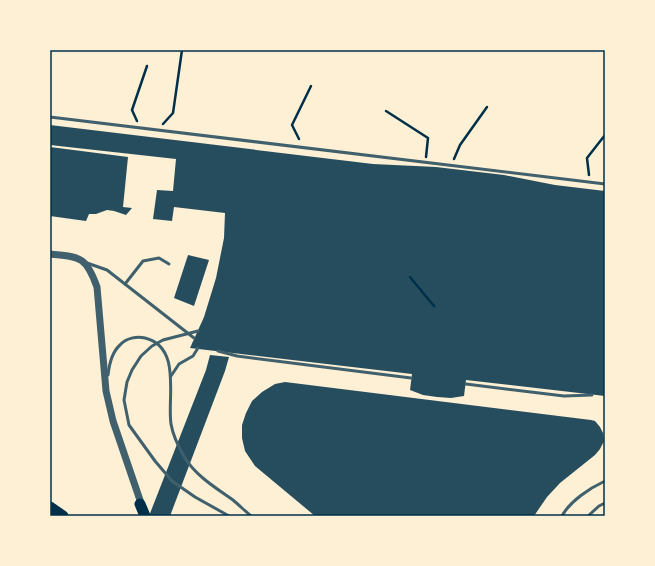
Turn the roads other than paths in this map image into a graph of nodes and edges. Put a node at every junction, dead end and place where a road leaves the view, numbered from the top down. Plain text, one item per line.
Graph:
1 (50, 117) edge
2 (605, 184) edge
3 (50, 254) edge
4 (83, 261) junction
5 (170, 264) dead end
6 (125, 284) junction
7 (198, 331) dead end
8 (194, 338) dead end
9 (198, 348) dead end
10 (218, 351) dead end
11 (171, 376) junction
12 (411, 378) dead end
13 (466, 384) dead end
14 (106, 391) junction
15 (592, 395) dead end
16 (605, 481) edge
17 (605, 503) edge
18 (140, 504) junction
19 (50, 507) edge
20 (63, 516) edge
21 (145, 516) edge
22 (149, 516) edge
23 (229, 516) edge
24 (251, 516) edge
25 (562, 516) edge
26 (588, 516) edge

1 - 2 lane
3 - 4 street
4 - 6 lane
4 - 14 street
5 - 6 lane
6 - 8 lane
7 - 23 lane
9 - 11 lane
10 - 12 lane
11 - 14 lane
11 - 24 lane
13 - 15 lane
14 - 18 street
16 - 25 lane
17 - 26 lane
18 - 21 highway
18 - 22 street
19 - 20 highway

